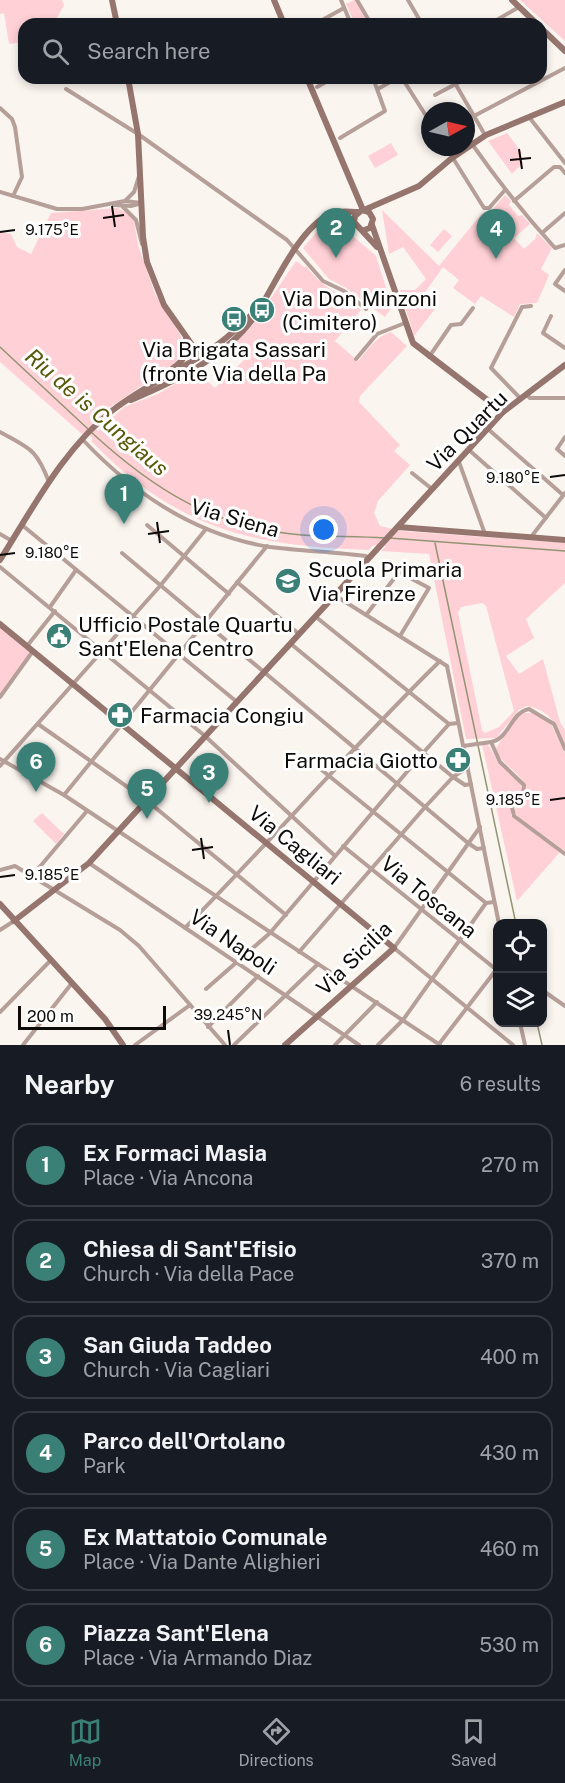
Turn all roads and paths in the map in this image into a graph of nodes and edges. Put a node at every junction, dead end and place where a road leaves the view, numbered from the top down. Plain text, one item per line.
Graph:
1 (111, 0) edge
2 (274, 0) edge
3 (341, 0) edge
4 (357, 0) edge
5 (408, 0) edge
6 (512, 0) edge
7 (519, 7) junction
8 (344, 8) junction
9 (116, 18) edge
10 (282, 18) edge
11 (326, 18) edge
12 (348, 18) edge
13 (368, 18) edge
14 (418, 18) edge
15 (500, 18) edge
16 (531, 18) edge
17 (547, 34) edge
18 (565, 51) edge
19 (565, 68) edge
20 (547, 77) edge
21 (129, 84) edge
22 (309, 84) edge
23 (322, 84) edge
24 (376, 84) edge
25 (387, 84) edge
26 (406, 84) edge
27 (456, 84) joint
28 (535, 84) edge
29 (317, 87) dead end
30 (66, 88) dead end
31 (378, 89) junction
32 (435, 95) dead end
33 (466, 102) edge
34 (565, 102) edge
35 (0, 108) edge
36 (421, 108) edge
37 (475, 115) edge
38 (529, 117) junction
39 (475, 118) edge
40 (138, 134) junction
41 (486, 135) junction
42 (340, 138) dead end
43 (475, 142) edge
44 (475, 148) edge
45 (455, 156) edge
46 (452, 158) junction
47 (563, 167) edge
48 (141, 173) junction
49 (505, 190) junction
50 (0, 192) edge
51 (14, 196) junction
52 (381, 201) junction
53 (514, 201) junction
54 (142, 203) junction
55 (124, 204) junction
56 (362, 211) junction
57 (565, 213) edge
58 (328, 216) junction
59 (373, 216) junction
60 (354, 222) junction
61 (372, 225) junction
62 (364, 230) junction
63 (542, 233) junction
64 (565, 245) edge
65 (144, 246) junction
66 (296, 248) junction
67 (380, 251) junction
68 (565, 270) edge
69 (565, 291) edge
70 (531, 306) dead end
71 (473, 308) dead end
72 (366, 309) dead end
73 (551, 316) dead end
74 (405, 323) junction
75 (244, 326) junction
76 (189, 342) junction
77 (231, 343) junction
78 (214, 347) junction
79 (565, 348) edge
80 (428, 357) junction
81 (197, 358) junction
82 (356, 359) dead end
83 (565, 365) edge
84 (168, 379) junction
85 (524, 397) junction
86 (565, 398) edge
87 (503, 412) junction
88 (488, 429) junction
89 (0, 432) edge
90 (85, 437) junction
91 (565, 437) edge
92 (469, 450) junction
93 (565, 456) edge
94 (459, 462) junction
95 (412, 473) dead end
96 (49, 482) junction
97 (433, 489) junction
98 (564, 494) edge
99 (560, 499) junction
100 (565, 503) edge
101 (546, 518) junction
102 (22, 525) junction
103 (147, 525) dead end
104 (206, 529) junction
105 (396, 529) junction
106 (0, 534) edge
107 (485, 534) junction
108 (531, 537) junction
109 (565, 540) edge
110 (12, 541) junction
111 (267, 546) junction
112 (122, 553) dead end
113 (184, 557) junction
114 (369, 559) junction
115 (0, 560) edge
116 (0, 567) edge
117 (76, 570) junction
118 (237, 582) junction
119 (160, 586) junction
120 (229, 594) junction
121 (336, 596) junction
122 (50, 607) junction
123 (55, 611) junction
124 (133, 615) junction
125 (366, 615) junction
126 (316, 617) junction
127 (206, 623) junction
128 (0, 624) edge
129 (300, 634) junction
130 (400, 636) junction
131 (291, 644) junction
132 (27, 646) junction
133 (33, 651) junction
134 (102, 652) junction
135 (180, 654) junction
136 (440, 661) junction
137 (263, 673) junction
138 (73, 685) junction
139 (149, 690) junction
140 (408, 692) junction
141 (0, 697) edge
142 (237, 702) junction
143 (383, 719) junction
144 (458, 723) junction
145 (38, 724) junction
146 (122, 724) junction
147 (449, 724) junction
148 (205, 736) junction
149 (491, 742) junction
150 (463, 746) junction
151 (354, 749) junction
152 (565, 749) edge
153 (423, 753) junction
154 (0, 759) edge
155 (6, 761) junction
156 (90, 761) junction
157 (0, 766) edge
158 (318, 767) dead end
159 (468, 767) junction
160 (175, 769) junction
161 (328, 775) junction
162 (453, 777) junction
163 (397, 782) junction
164 (471, 783) junction
165 (64, 795) junction
166 (146, 800) junction
167 (426, 806) junction
168 (87, 811) junction
169 (374, 811) junction
170 (292, 816) junction
171 (480, 827) junction
172 (117, 832) junction
173 (403, 834) junction
174 (267, 843) junction
175 (468, 843) junction
176 (343, 846) junction
177 (484, 848) junction
178 (565, 854) edge
179 (334, 855) junction
180 (89, 863) junction
181 (0, 870) edge
182 (371, 870) junction
183 (447, 870) junction
184 (237, 874) junction
185 (32, 876) junction
186 (313, 881) junction
187 (57, 891) junction
188 (215, 896) junction
189 (494, 902) junction
190 (486, 903) junction
191 (0, 904) edge
192 (342, 904) junction
193 (422, 908) junction
194 (286, 915) junction
195 (498, 919) edge
196 (14, 921) junction
197 (185, 928) junction
198 (0, 930) edge
199 (270, 933) junction
200 (460, 942) junction
201 (394, 948) junction
202 (299, 952) junction
203 (51, 960) junction
204 (237, 963) junction
205 (318, 964) junction
206 (493, 967) edge
207 (495, 973) edge
208 (258, 976) junction
209 (433, 980) junction
210 (72, 983) junction
211 (350, 985) junction
212 (206, 989) dead end
213 (547, 993) edge
214 (286, 996) junction
215 (377, 1002) junction
216 (190, 1005) junction
217 (565, 1006) edge
218 (468, 1007) junction
219 (0, 1012) edge
220 (317, 1016) junction
221 (403, 1020) junction
222 (208, 1027) junction
223 (521, 1027) edge
224 (345, 1035) junction
225 (23, 1045) edge
226 (123, 1045) edge
227 (135, 1045) edge
228 (225, 1045) edge
229 (234, 1045) edge
230 (285, 1045) edge
231 (335, 1045) edge
232 (359, 1045) edge
233 (378, 1045) edge
234 (439, 1045) edge
235 (513, 1045) edge
236 (525, 1045) edge

1 - 9 street
2 - 10 street
3 - 8 street
4 - 13 street
5 - 14 street
6 - 7 street
7 - 15 street
7 - 16 street
8 - 11 street
8 - 12 street
17 - 18 street
19 - 20 street
21 - 40 street
22 - 56 street
23 - 29 street
24 - 31 street
25 - 31 street
26 - 36 street
27 - 32 street
27 - 33 street
28 - 37 street
30 - 40 street
31 - 42 street
34 - 38 street
35 - 51 street
38 - 41 street
38 - 47 street
39 - 41 street
40 - 48 street
40 - 66 street
41 - 43 street
44 - 49 street
45 - 46 street
46 - 49 street
46 - 52 street
47 - 53 street
48 - 54 street
48 - 55 street
49 - 53 street
50 - 51 street
51 - 55 street
52 - 56 street
52 - 59 street
53 - 63 street
54 - 55 street
54 - 65 street
55 - 65 street
56 - 58 street
56 - 59 street
56 - 60 street
57 - 63 street
58 - 60 street
58 - 66 street
59 - 61 street
60 - 62 street
61 - 62 street
61 - 67 street
62 - 67 street
63 - 64 street
65 - 76 street
66 - 72 street
66 - 75 street
67 - 74 street
68 - 69 street
70 - 85 street
71 - 80 street
73 - 79 street
74 - 80 street
74 - 82 street
75 - 77 street
75 - 78 street
76 - 78 street
76 - 81 street
76 - 84 street
77 - 81 street
77 - 84 street
78 - 81 street
80 - 87 street
81 - 84 street
83 - 85 street, Via Quartu
84 - 90 street
85 - 86 street
85 - 87 street, Via Quartu
87 - 88 street, Via Quartu
88 - 92 street, Via Quartu
88 - 98 street
89 - 96 street
90 - 96 street
90 - 104 street, Via Siena
91 - 93 street
92 - 94 street, Via Quartu
92 - 101 street
94 - 97 street, Via Quartu
94 - 107 street
95 - 97 street
96 - 102 street
97 - 105 street, Via Quartu
98 - 99 street
99 - 100 street
99 - 101 street
101 - 108 street
102 - 110 street
102 - 117 street
103 - 113 street
104 - 111 street, Via Siena
104 - 113 street
105 - 107 street
105 - 114 street, Via Quartu
106 - 110 street
107 - 108 street
108 - 109 street
110 - 115 street
111 - 114 street, Via Siena
111 - 118 street
112 - 119 street
113 - 119 street
113 - 120 street
114 - 121 street, Via Quartu
116 - 122 street
117 - 122 street
117 - 124 street
118 - 120 street
118 - 129 street
119 - 124 street
119 - 127 street
120 - 127 street
121 - 125 street
121 - 126 street, Via Quartu
122 - 123 street
123 - 132 street
123 - 134 street
124 - 134 street
124 - 135 street
125 - 130 street
125 - 130 street
126 - 129 street, Via Quartu
126 - 140 street
127 - 135 street
127 - 137 street
128 - 132 street, Via Cagliari
129 - 131 street, Via Quartu
130 - 136 street
131 - 137 street, Via Quartu
131 - 143 street
132 - 133 street, Via Cagliari
133 - 138 street, Via Cagliari
133 - 141 street
134 - 138 street
134 - 139 street
135 - 139 street
135 - 142 street
136 - 140 street
136 - 144 street
137 - 142 street, Via Quartu
137 - 151 street
138 - 145 street
138 - 146 street, Via Cagliari
139 - 146 street
139 - 148 street
140 - 143 street
140 - 147 street
142 - 148 street, Via Quartu
143 - 151 street
143 - 153 street
144 - 147 street
144 - 150 street
145 - 155 street
145 - 156 street
146 - 156 street
146 - 160 street, Via Cagliari
147 - 153 street
148 - 160 street, Via Quartu
148 - 170 street
149 - 150 street
149 - 152 street
149 - 178 street
150 - 159 street
151 - 161 street
151 - 163 street
153 - 162 street
153 - 163 street
154 - 155 street
155 - 157 street
155 - 165 street
156 - 165 street
156 - 166 street
158 - 161 street
159 - 162 street
159 - 164 street
160 - 166 street, Via Quartu
160 - 174 street, Via Cagliari
161 - 169 street
161 - 170 street
162 - 164 street
162 - 167 street
163 - 167 street
163 - 169 street
164 - 171 street
165 - 168 street
166 - 172 street, Via Quartu
166 - 184 street
167 - 173 street
167 - 175 street
168 - 172 street
168 - 185 street
169 - 173 street
169 - 176 street
170 - 174 street
170 - 179 street
171 - 175 street, Via Sicilia
171 - 177 street
172 - 180 street, Via Quartu
172 - 188 street
173 - 182 street
173 - 183 street
174 - 184 street
174 - 186 street, Via Cagliari
175 - 177 street
175 - 183 street, Via Sicilia
176 - 179 street
176 - 182 street, Via Toscana
177 - 189 street
179 - 186 street
180 - 187 street, Via Quartu
180 - 197 street, Via Napoli
181 - 185 street
182 - 192 street
182 - 193 street, Via Toscana
183 - 190 street
183 - 193 street, Via Sicilia
184 - 188 street
184 - 194 street
185 - 187 street
186 - 192 street, Via Cagliari
186 - 194 street
187 - 196 street, Via Quartu
187 - 216 street
188 - 197 street
188 - 199 street
189 - 190 street
189 - 195 street
190 - 200 street
191 - 196 street
192 - 201 street, Via Cagliari
192 - 202 street
193 - 200 street, Via Toscana
193 - 201 street, Via Sicilia
194 - 199 street
196 - 198 street
196 - 203 street
197 - 204 street, Via Napoli
199 - 202 street
199 - 204 street
200 - 206 street, Via Toscana
200 - 209 street
201 - 209 street, Via Cagliari
201 - 211 street, Via Sicilia
202 - 205 street
203 - 210 street
203 - 219 street
204 - 208 street, Via Napoli
204 - 212 street
205 - 211 street
205 - 214 street
207 - 218 street
208 - 214 street, Via Napoli
208 - 222 street
209 - 218 street, Via Cagliari
209 - 221 street
210 - 225 street
210 - 226 street
211 - 215 street
211 - 220 street, Via Sicilia
213 - 217 street
214 - 220 street, Via Napoli
214 - 229 street
215 - 221 street
215 - 224 street
216 - 222 street
216 - 227 street
218 - 234 street
218 - 235 street, Via Cagliari
220 - 224 street, Via Napoli
220 - 230 street, Via Sicilia
221 - 233 street
221 - 234 street
222 - 228 street
223 - 236 street
224 - 231 street
224 - 232 street, Via Napoli

